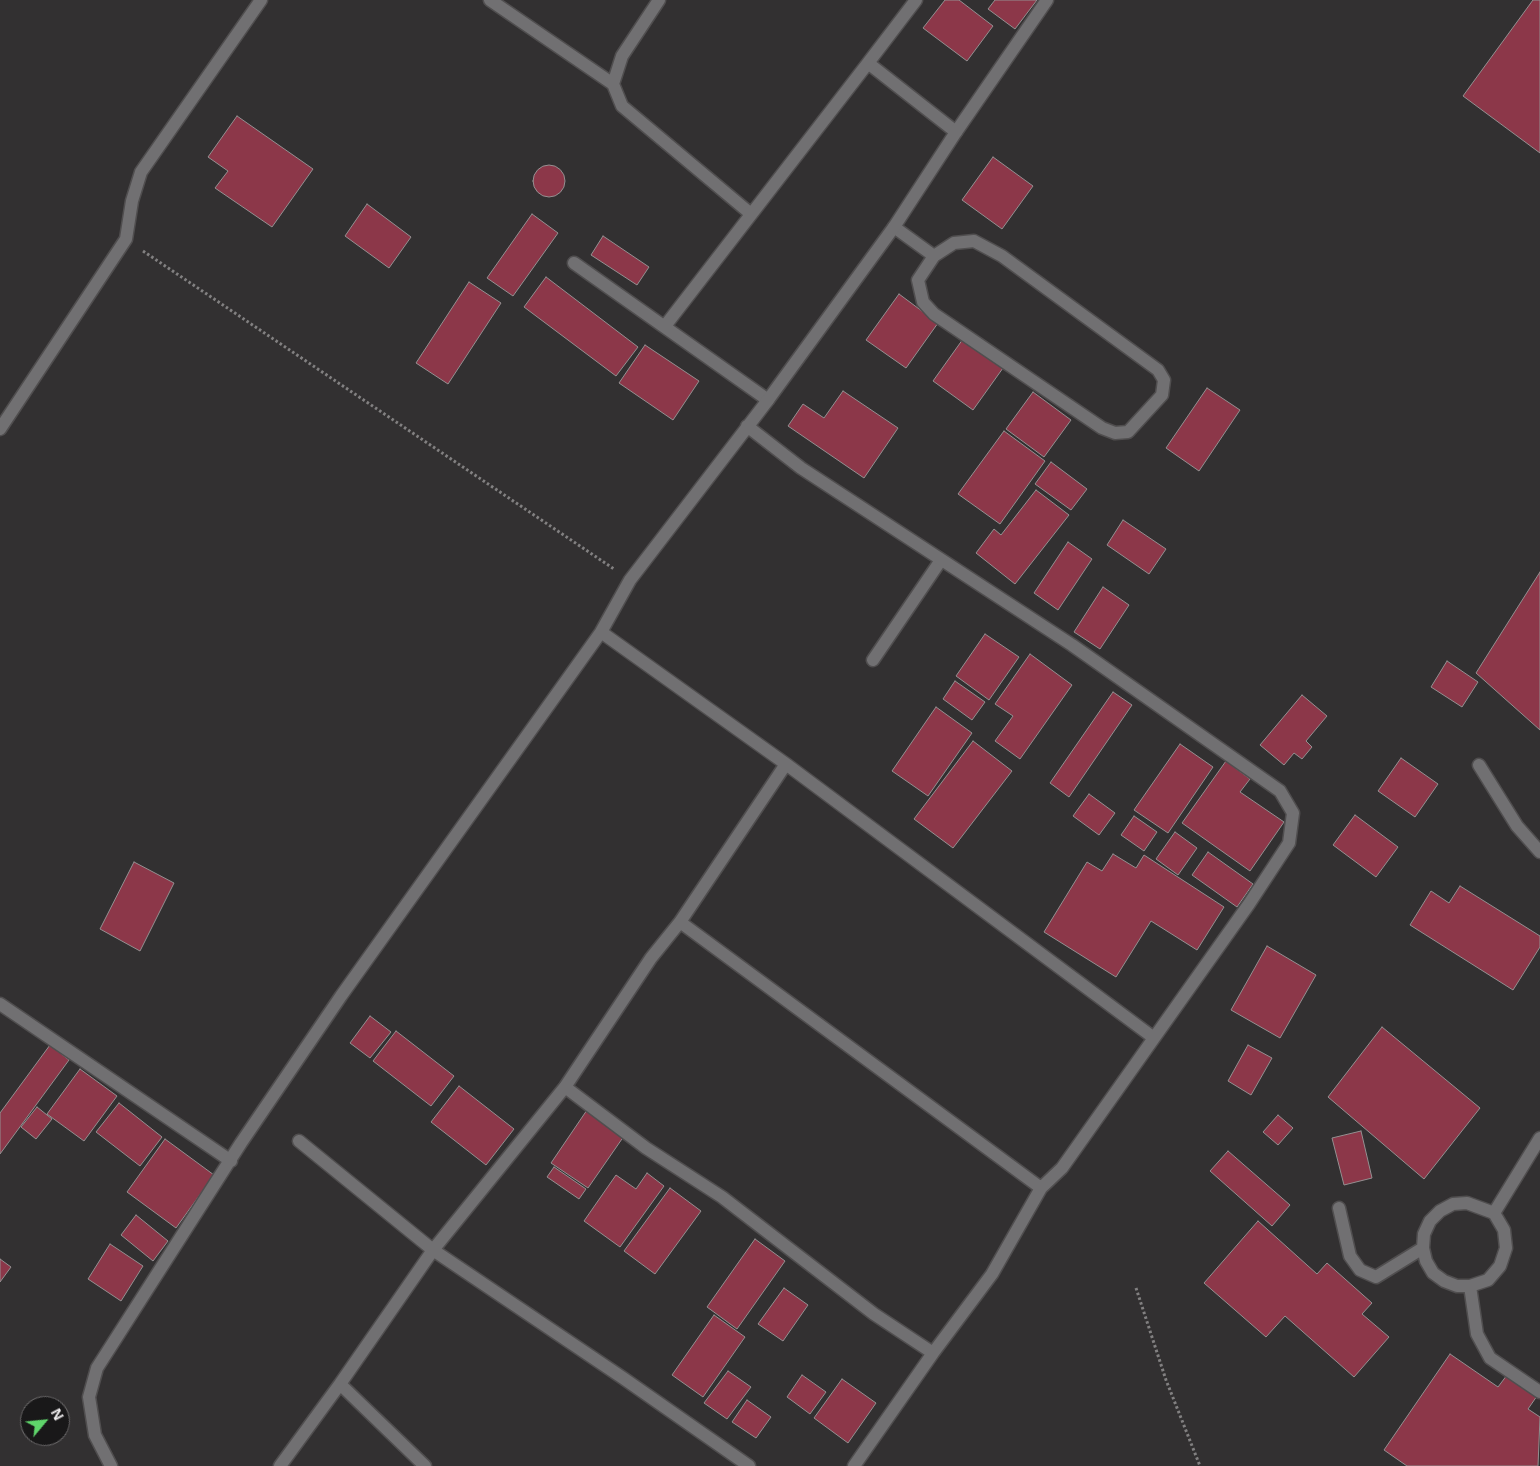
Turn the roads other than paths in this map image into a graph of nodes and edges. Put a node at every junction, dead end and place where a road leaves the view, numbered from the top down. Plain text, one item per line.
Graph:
1 (261, 0) edge
2 (490, 0) edge
3 (659, 0) edge
4 (916, 0) edge
5 (1047, 0) edge
6 (868, 63) junction
7 (613, 84) junction
8 (956, 132) junction
9 (751, 214) junction
10 (894, 228) junction
11 (934, 256) junction
12 (574, 262) dead end
13 (665, 326) junction
14 (768, 400) junction
15 (747, 426) junction
16 (0, 429) edge
17 (941, 560) junction
18 (601, 632) junction
19 (873, 660) dead end
20 (786, 764) junction
21 (1479, 765) dead end
22 (1540, 852) edge
23 (680, 922) junction
24 (0, 1004) edge
25 (1154, 1038) junction
26 (565, 1087) junction
27 (1540, 1138) edge
28 (299, 1141) dead end
29 (230, 1161) junction
30 (1041, 1188) junction
31 (1339, 1208) dead end
32 (1494, 1212) junction
33 (1423, 1248) junction
34 (434, 1250) junction
35 (1470, 1286) junction
36 (932, 1353) junction
37 (340, 1384) junction
38 (1540, 1392) edge
39 (111, 1466) edge
40 (280, 1466) edge
41 (425, 1466) edge
42 (749, 1466) edge
43 (854, 1466) edge

1 - 16 street
2 - 7 street
3 - 7 street
4 - 6 street
5 - 8 street
6 - 8 street
6 - 9 street
7 - 9 street
8 - 10 street
9 - 13 street
10 - 11 street
10 - 14 street
11 - 11 street
12 - 13 street
13 - 14 street
14 - 15 street
15 - 17 street
15 - 18 street
17 - 19 street
17 - 25 street
18 - 20 street
18 - 29 street
20 - 23 street
20 - 25 street
21 - 22 street
23 - 26 street
23 - 30 street
24 - 29 street
25 - 30 street
26 - 34 street
26 - 36 street
27 - 32 street
28 - 34 street
29 - 39 street
30 - 36 street
31 - 33 street
32 - 33 street
32 - 35 street
33 - 35 street
34 - 37 street
34 - 42 street
35 - 38 street
36 - 43 street
37 - 40 street
37 - 41 street

